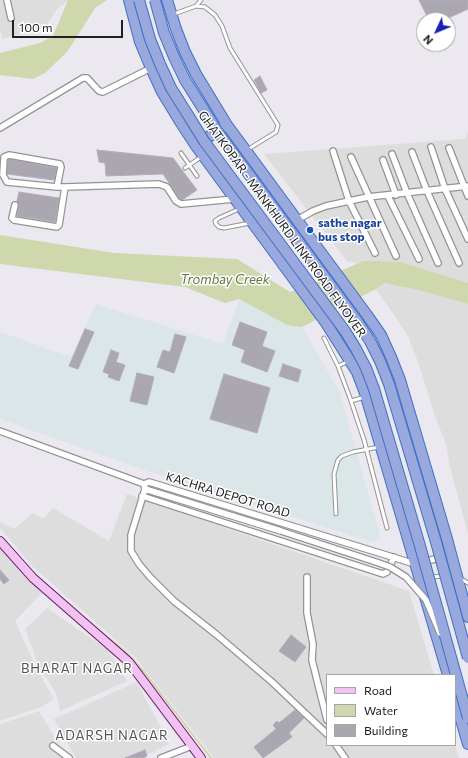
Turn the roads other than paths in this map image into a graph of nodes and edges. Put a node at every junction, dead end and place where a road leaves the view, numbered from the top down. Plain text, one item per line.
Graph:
1 (7, 0) edge
2 (129, 0) edge
3 (139, 0) edge
4 (155, 0) edge
5 (201, 0) edge
6 (196, 6) junction
7 (169, 7) edge
8 (11, 18) dead end
9 (151, 68) junction
10 (227, 125) junction
11 (0, 128) edge
12 (196, 146) junction
13 (431, 148) dead end
14 (449, 148) dead end
15 (246, 150) junction
16 (333, 151) dead end
17 (412, 152) dead end
18 (181, 153) dead end
19 (392, 154) dead end
20 (203, 156) junction
21 (351, 157) dead end
22 (383, 160) dead end
23 (189, 165) junction
24 (185, 168) dead end
25 (197, 176) dead end
26 (466, 186) edge
27 (57, 187) junction
28 (65, 187) junction
29 (445, 189) junction
30 (427, 191) junction
31 (407, 193) junction
32 (396, 195) junction
33 (388, 196) junction
34 (468, 196) edge
35 (368, 197) junction
36 (234, 198) junction
37 (349, 201) junction
38 (15, 205) dead end
39 (241, 208) junction
40 (297, 220) junction
41 (252, 223) junction
42 (468, 239) edge
43 (376, 253) dead end
44 (396, 256) dead end
45 (419, 260) dead end
46 (459, 262) dead end
47 (438, 263) dead end
48 (324, 338) dead end
49 (350, 360) junction
50 (338, 366) junction
51 (366, 396) junction
52 (351, 401) junction
53 (0, 431) edge
54 (380, 447) junction
55 (366, 450) junction
56 (144, 487) junction
57 (142, 496) junction
58 (336, 514) dead end
59 (387, 528) dead end
60 (0, 541) edge
61 (451, 554) junction
62 (394, 557) junction
63 (415, 564) junction
64 (456, 576) junction
65 (307, 577) dead end
66 (420, 578) junction
67 (468, 583) edge
68 (468, 617) edge
69 (468, 658) edge
70 (452, 674) edge
71 (452, 674) edge
72 (452, 674) edge
73 (456, 686) edge
74 (456, 702) edge
75 (326, 716) edge
76 (468, 718) edge
77 (326, 733) edge
78 (468, 744) edge
79 (53, 746) dead end
80 (192, 746) junction
81 (337, 746) edge
82 (69, 758) edge
83 (160, 758) edge
84 (201, 758) edge
85 (344, 758) edge

1 - 8 street
2 - 9 highway
3 - 70 highway, GHATKOPAR - MANKHURD LINK ROAD FLYOVER, bridge
4 - 69 highway, GHATKOPAR - MANKHURD LINK ROAD FLYOVER, bridge
5 - 6 lane
6 - 7 lane
6 - 15 lane
7 - 10 highway
9 - 11 street
9 - 12 highway
10 - 12 highway
10 - 15 highway
12 - 20 highway
13 - 29 street
14 - 26 street
15 - 40 highway
16 - 37 street
17 - 30 street
18 - 23 lane
19 - 31 street
20 - 23 lane
20 - 36 highway
21 - 35 street
22 - 32 street
23 - 24 lane
23 - 25 lane
26 - 29 street
26 - 34 street
27 - 27 street
27 - 28 street
28 - 36 street
28 - 38 street
29 - 30 street
29 - 42 street
30 - 31 street
30 - 46 street
31 - 32 street
31 - 47 street
32 - 33 street
33 - 35 street
33 - 45 street
35 - 37 street
35 - 44 street
36 - 39 highway
37 - 40 street
37 - 43 street
39 - 41 highway
39 - 41 lane
40 - 61 highway
41 - 49 highway
48 - 50 lane
49 - 50 lane
49 - 51 highway
50 - 52 lane
51 - 52 lane
51 - 54 highway
52 - 55 lane
53 - 56 street, KACHRA DEPOT ROAD
54 - 55 lane
54 - 63 highway
55 - 58 lane
55 - 59 lane
56 - 57 street
56 - 62 street, KACHRA DEPOT ROAD
56 - 71 street, GHATKOPAR - MANKHURD LINK ROAD FLYOVER, bridge
57 - 62 street
57 - 77 street
60 - 80 street
61 - 63 street
61 - 64 highway
62 - 63 street, KACHRA DEPOT ROAD
63 - 66 highway
64 - 66 lane
64 - 67 lane
64 - 68 highway
65 - 75 street
66 - 72 highway
73 - 76 highway, GHATKOPAR - MANKHURD LINK ROAD FLYOVER, bridge
74 - 78 highway
79 - 82 street
80 - 83 street
80 - 84 street
81 - 85 street

